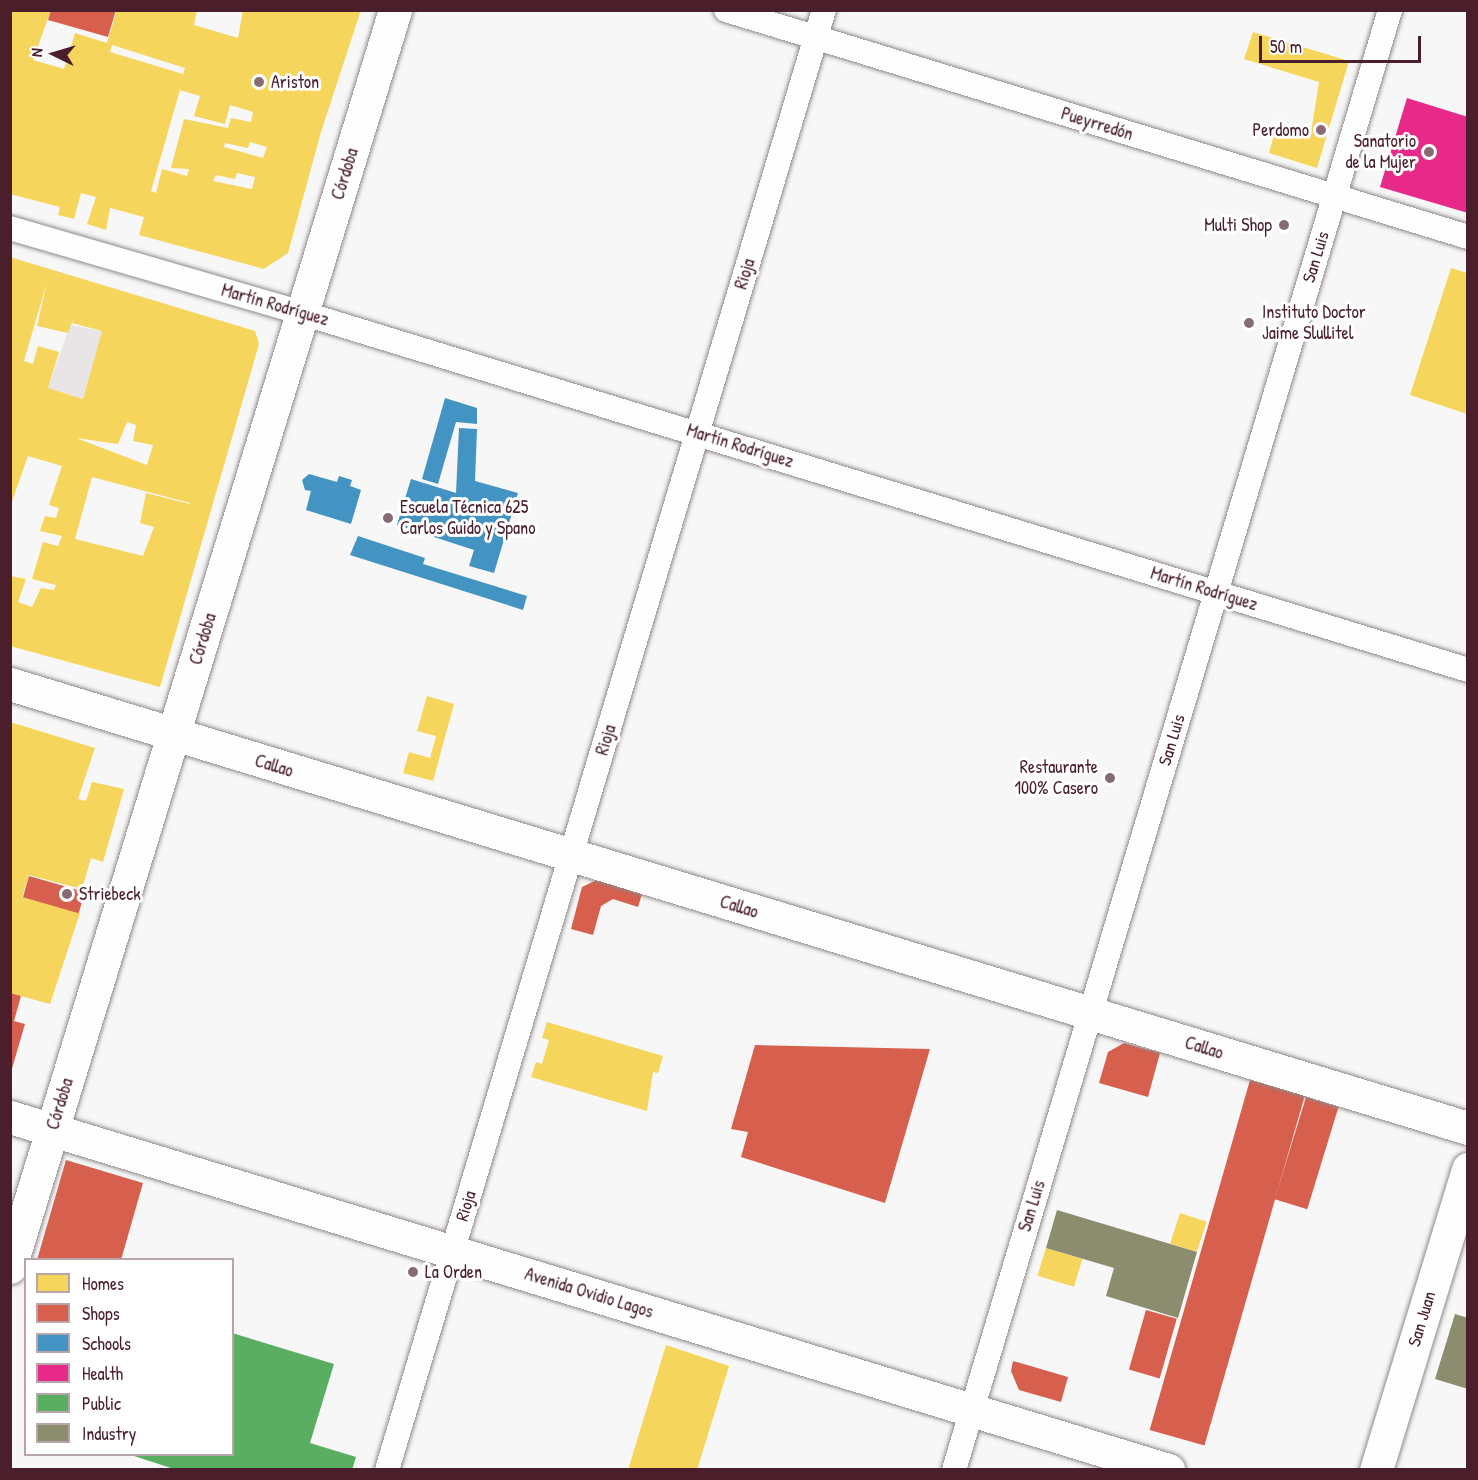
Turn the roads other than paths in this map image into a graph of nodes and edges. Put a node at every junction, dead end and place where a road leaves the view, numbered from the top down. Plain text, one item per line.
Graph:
1 (395, 10) edge
2 (726, 10) edge
3 (824, 10) edge
4 (1390, 10) edge
5 (816, 38) junction
6 (1335, 196) junction
7 (10, 228) edge
8 (1467, 237) edge
9 (302, 313) junction
10 (697, 433) junction
11 (1216, 592) junction
12 (1467, 670) edge
13 (10, 684) edge
14 (173, 735) junction
15 (571, 856) junction
16 (1090, 1013) junction
17 (10, 1117) edge
18 (1467, 1128) edge
19 (52, 1130) junction
20 (1467, 1169) edge
21 (453, 1251) junction
22 (10, 1268) edge
23 (972, 1410) junction
24 (387, 1470) edge
25 (954, 1470) edge
26 (1168, 1470) edge
27 (1376, 1470) edge

1 - 9 main road, Córdoba
2 - 5 street, Pueyrredón
3 - 5 street, Rioja
4 - 6 street, San Luis
5 - 6 street, Pueyrredón
5 - 10 street, Rioja
6 - 8 street, Pueyrredón
6 - 11 street, San Luis
7 - 9 street, Martín Rodríguez
9 - 10 street, Martín Rodríguez
9 - 14 main road, Córdoba
10 - 11 street, Martín Rodríguez
10 - 15 street, Rioja
11 - 12 street, Martín Rodríguez
11 - 16 street, San Luis
13 - 14 main road, Callao
14 - 15 main road, Callao
14 - 19 main road, Córdoba
15 - 16 main road, Callao
15 - 21 street, Rioja
16 - 18 main road, Callao
16 - 23 street, San Luis
17 - 19 main road, Avenida Ovidio Lagos
19 - 21 main road, Avenida Ovidio Lagos
19 - 22 main road, Córdoba
20 - 27 main road, San Juan
21 - 23 main road, Avenida Ovidio Lagos
21 - 24 street, Rioja
23 - 25 street, San Luis
23 - 26 main road, Avenida Ovidio Lagos

